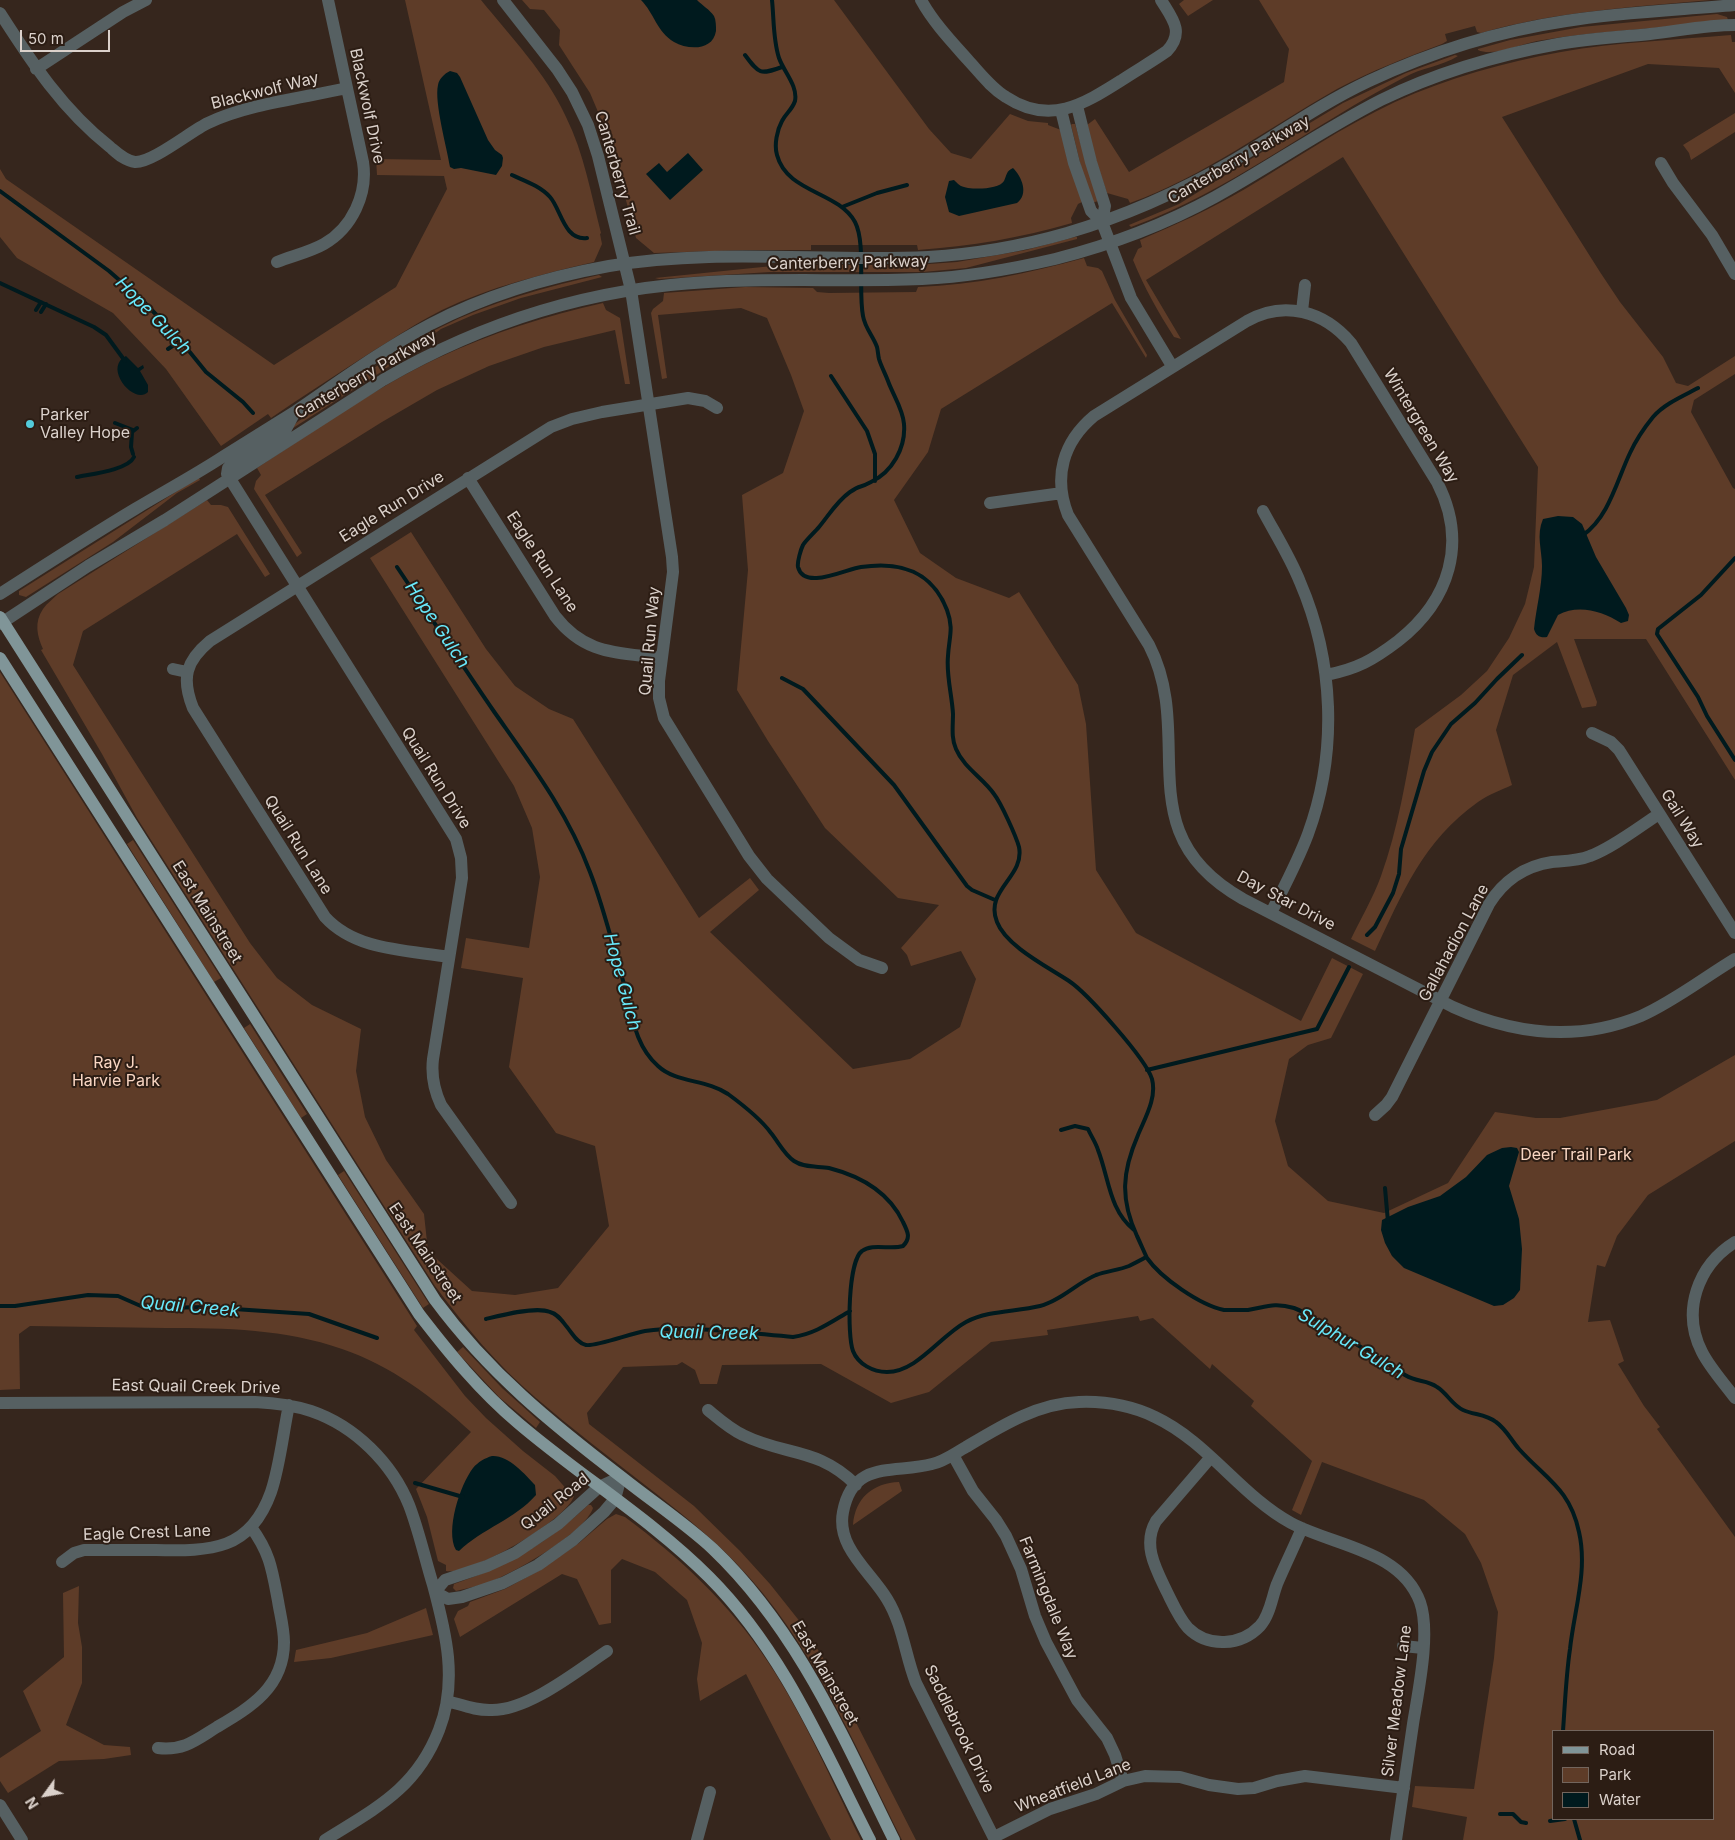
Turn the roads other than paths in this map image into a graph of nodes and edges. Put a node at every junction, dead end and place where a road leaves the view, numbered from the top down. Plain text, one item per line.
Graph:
1 (146, 0) edge
2 (328, 0) edge
3 (502, 0) edge
4 (920, 0) edge
5 (1161, 0) edge
6 (1735, 5) edge
7 (0, 13) edge
8 (1735, 25) edge
9 (36, 69) junction
10 (347, 88) junction
11 (1077, 106) junction
12 (1061, 110) junction
13 (1661, 163) dead end
14 (1102, 222) junction
15 (1110, 242) junction
16 (277, 262) dead end
17 (625, 264) junction
18 (1735, 274) edge
19 (1305, 286) dead end
20 (631, 290) junction
21 (1302, 311) junction
22 (1172, 366) junction
23 (649, 404) junction
24 (717, 408) dead end
25 (295, 411) junction
26 (468, 478) junction
27 (229, 479) junction
28 (1062, 493) junction
29 (990, 503) dead end
30 (1263, 511) dead end
31 (296, 586) junction
32 (0, 594) edge
33 (1, 621) edge
34 (0, 658) edge
35 (662, 658) junction
36 (173, 669) dead end
37 (187, 672) junction
38 (1326, 675) junction
39 (1592, 733) dead end
40 (1659, 814) junction
41 (1271, 913) junction
42 (1735, 933) edge
43 (449, 957) junction
44 (1735, 959) edge
45 (882, 968) dead end
46 (1441, 1001) junction
47 (1375, 1115) dead end
48 (511, 1203) dead end
49 (1735, 1242) edge
50 (1735, 1398) edge
51 (0, 1403) edge
52 (289, 1405) junction
53 (708, 1410) dead end
54 (953, 1455) junction
55 (1211, 1457) junction
56 (621, 1477) junction
57 (856, 1485) junction
58 (599, 1487) junction
59 (615, 1500) junction
60 (251, 1527) junction
61 (1302, 1528) junction
62 (62, 1562) dead end
63 (435, 1592) junction
64 (1403, 1646) dead end
65 (1423, 1648) junction
66 (607, 1651) dead end
67 (447, 1701) junction
68 (158, 1748) dead end
69 (1123, 1781) junction
70 (1404, 1788) junction
71 (710, 1792) dead end
72 (0, 1805) edge
73 (994, 1838) edge
74 (22, 1840) edge
75 (325, 1840) edge
76 (697, 1840) edge
77 (870, 1840) edge
78 (894, 1840) edge
79 (1396, 1840) edge

1 - 9 street
2 - 10 street, Blackwolf Drive
3 - 17 street, Canterberry Trail
4 - 12 street
5 - 11 street
6 - 14 street, Canterberry Parkway
7 - 9 street, Blackwolf Way
8 - 15 street, Canterberry Parkway
9 - 10 street, Blackwolf Way
10 - 16 street, Blackwolf Drive
11 - 12 street
11 - 14 street
12 - 14 street
13 - 18 street
14 - 15 street
14 - 17 street, Canterberry Parkway
15 - 20 street, Canterberry Parkway
15 - 22 street
17 - 20 street, Canterberry Trail
17 - 25 street, Canterberry Parkway
19 - 21 street
20 - 23 street, Quail Run Way
20 - 27 street, Canterberry Parkway
21 - 22 street, Day Star Drive
21 - 38 street, Wintergreen Way
22 - 28 street, Day Star Drive
23 - 24 street, Eagle Run Drive
23 - 26 street, Eagle Run Drive
23 - 35 street, Quail Run Way
25 - 27 street
25 - 32 street, Canterberry Parkway
26 - 31 street, Eagle Run Drive
26 - 35 street, Eagle Run Lane
27 - 31 street, Quail Run Drive
27 - 33 street, Canterberry Parkway
28 - 29 street
28 - 41 street, Day Star Drive
30 - 38 street
31 - 37 street, Eagle Run Drive
31 - 43 street, Quail Run Drive
33 - 56 main road, East Mainstreet
34 - 58 main road
35 - 45 street, Quail Run Way
36 - 37 street
37 - 43 street, Quail Run Lane
38 - 41 street
39 - 40 street, Gail Way
40 - 42 street, Gail Way
40 - 46 street, Gallahadion Lane
41 - 46 street, Day Star Drive
43 - 48 street, Quail Run Drive
44 - 46 street, Day Star Drive
46 - 47 street, Gallahadion Lane
49 - 50 street
51 - 52 street, East Quail Creek Drive
52 - 60 street, Eagle Crest Lane
52 - 63 street, East Quail Creek Drive
53 - 57 street
54 - 55 street, Silver Meadow Lane
54 - 57 street, Saddlebrook Drive
54 - 69 street, Farmingdale Way
55 - 61 street, Silver Meadow Lane
55 - 61 street
56 - 58 street, Quail Road
56 - 59 street
56 - 78 main road, East Mainstreet
57 - 73 street, Saddlebrook Drive
58 - 59 main road
58 - 63 street, Quail Road
59 - 63 street
59 - 77 main road
60 - 62 street, Eagle Crest Lane
60 - 68 street
61 - 65 street, Silver Meadow Lane
63 - 67 street, East Quail Creek Drive
64 - 65 street
65 - 70 street, Silver Meadow Lane
66 - 67 street
67 - 75 street, East Quail Creek Drive
69 - 70 street, Wheatfield Lane
69 - 73 street, Wheatfield Lane
70 - 79 street, Silver Meadow Lane
71 - 76 street
72 - 74 street

